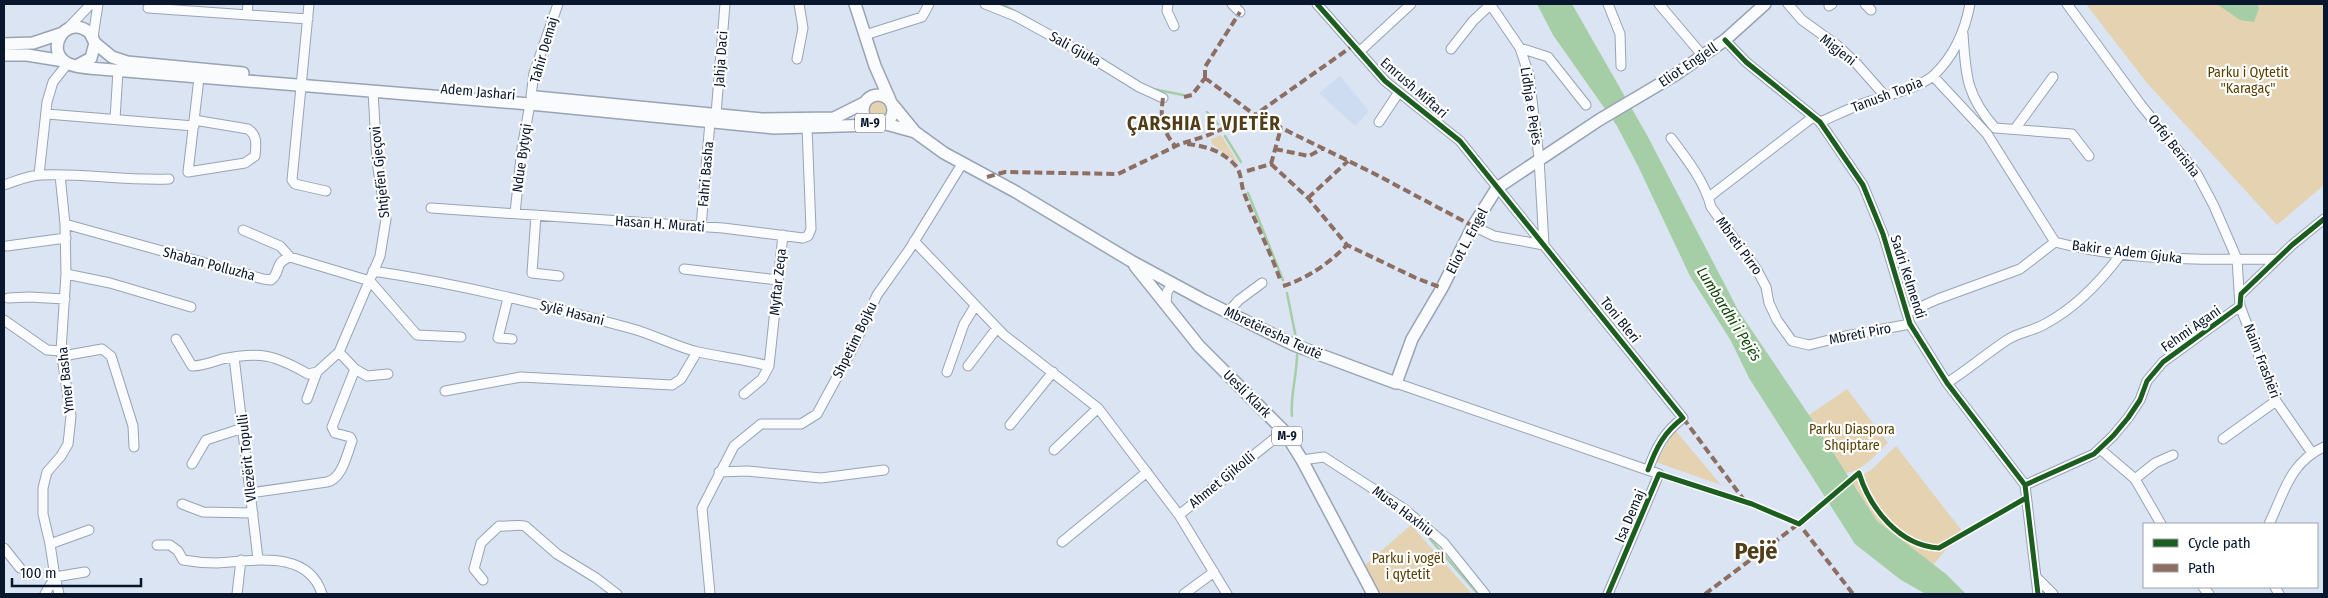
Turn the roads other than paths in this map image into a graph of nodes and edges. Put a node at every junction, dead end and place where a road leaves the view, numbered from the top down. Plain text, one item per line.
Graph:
1 (91, 4) edge
2 (98, 4) edge
3 (248, 4) edge
4 (309, 4) edge
5 (558, 4) edge
6 (725, 4) edge
7 (799, 4) edge
8 (855, 4) edge
9 (929, 4) edge
10 (985, 4) edge
11 (1168, 4) edge
12 (1232, 4) edge
13 (1318, 4) edge
14 (1411, 4) edge
15 (1491, 4) edge
16 (1608, 4) edge
17 (1659, 4) edge
18 (1765, 4) edge
19 (1788, 4) edge
20 (1970, 4) edge
21 (2067, 4) edge
22 (148, 8) dead end
23 (212, 8) edge
24 (1240, 12) dead end
25 (247, 14) junction
26 (308, 19) junction
27 (1174, 26) dead end
28 (65, 31) junction
29 (1963, 32) junction
30 (865, 35) junction
31 (94, 40) junction
32 (1725, 40) junction
33 (4, 44) edge
34 (1520, 48) junction
35 (1451, 49) dead end
36 (1359, 52) junction
37 (4, 56) edge
38 (1704, 56) junction
39 (797, 59) dead end
40 (70, 63) junction
41 (875, 66) junction
42 (1622, 66) dead end
43 (118, 71) junction
44 (1933, 76) junction
45 (2053, 77) dead end
46 (199, 78) junction
47 (301, 81) junction
48 (373, 91) junction
49 (1399, 92) junction
50 (1886, 97) junction
51 (1163, 98) dead end
52 (868, 99) junction
53 (530, 100) junction
54 (891, 102) junction
55 (1630, 102) joint
56 (1586, 105) dead end
57 (47, 114) junction
58 (1982, 114) junction
59 (714, 118) junction
60 (115, 119) junction
61 (1816, 120) junction
62 (1975, 120) junction
63 (1379, 122) dead end
64 (194, 123) junction
65 (880, 124) junction
66 (808, 128) junction
67 (1995, 128) junction
68 (2015, 129) junction
69 (915, 132) junction
70 (1987, 134) junction
71 (1671, 138) dead end
72 (2089, 156) dead end
73 (1539, 158) junction
74 (962, 164) junction
75 (39, 175) junction
76 (60, 175) junction
77 (169, 179) dead end
78 (4, 185) edge
79 (1497, 188) junction
80 (326, 191) dead end
81 (1708, 197) junction
82 (431, 208) dead end
83 (515, 213) junction
84 (536, 215) junction
85 (2324, 219) edge
86 (65, 224) junction
87 (701, 226) junction
88 (1473, 226) junction
89 (243, 230) dead end
90 (783, 234) junction
91 (66, 238) junction
92 (914, 241) junction
93 (2055, 242) junction
94 (1544, 245) junction
95 (7, 246) dead end
96 (2121, 254) junction
97 (290, 257) junction
98 (2277, 259) junction
99 (1131, 260) junction
100 (2237, 260) junction
101 (684, 269) dead end
102 (373, 271) junction
103 (66, 274) junction
104 (559, 276) dead end
105 (778, 280) junction
106 (370, 281) junction
107 (1173, 283) junction
108 (1262, 283) dead end
109 (2241, 294) junction
110 (8, 298) dead end
111 (508, 298) junction
112 (65, 299) junction
113 (1166, 303) junction
114 (976, 306) junction
115 (2240, 306) junction
116 (191, 308) dead end
117 (1228, 312) junction
118 (1907, 313) junction
119 (4, 320) edge
120 (1910, 324) junction
121 (997, 328) junction
122 (460, 337) dead end
123 (176, 339) dead end
124 (512, 339) dead end
125 (1809, 345) joint
126 (339, 352) junction
127 (697, 352) junction
128 (62, 354) junction
129 (234, 357) junction
130 (769, 366) junction
131 (968, 366) dead end
132 (355, 369) junction
133 (317, 372) junction
134 (946, 372) dead end
135 (1053, 372) junction
136 (388, 374) dead end
137 (1396, 383) junction
138 (1947, 383) junction
139 (445, 391) dead end
140 (744, 394) dead end
141 (307, 399) dead end
142 (2276, 402) junction
143 (1098, 408) junction
144 (1010, 426) dead end
145 (243, 428) junction
146 (1284, 431) junction
147 (2223, 439) dead end
148 (134, 447) dead end
149 (2324, 447) edge
150 (2100, 449) junction
151 (1054, 450) dead end
152 (2312, 453) junction
153 (2172, 455) dead end
154 (1302, 460) junction
155 (192, 464) dead end
156 (884, 470) dead end
157 (1648, 470) junction
158 (719, 472) junction
159 (1146, 472) junction
160 (1659, 474) joint
161 (2135, 479) junction
162 (2025, 485) junction
163 (250, 493) junction
164 (182, 504) dead end
165 (253, 513) junction
166 (1179, 515) junction
167 (2160, 523) edge
168 (2269, 523) edge
169 (89, 530) dead end
170 (1062, 542) dead end
171 (50, 544) junction
172 (157, 545) dead end
173 (4, 548) edge
174 (258, 559) junction
175 (241, 560) junction
176 (20, 568) dead end
177 (85, 572) dead end
178 (1214, 572) junction
179 (55, 577) junction
180 (2037, 578) junction
181 (483, 580) dead end
182 (1224, 593) edge
183 (45, 594) edge
184 (59, 594) edge
185 (237, 594) edge
186 (322, 594) edge
187 (617, 594) edge
188 (710, 594) edge
189 (1184, 594) edge
190 (1373, 594) edge
191 (1485, 594) edge
192 (1608, 594) edge
193 (2038, 594) edge
194 (2054, 594) edge

1 - 28 street
2 - 31 street
3 - 25 street
4 - 26 street
5 - 53 street, Tahir Demaj
6 - 59 street, Jahja Daci
7 - 39 street
8 - 30 main road, M-9
9 - 30 street
10 - 51 street, Sali Gjuka
11 - 27 street
12 - 24 street
13 - 36 street, Emrush Miftari
14 - 36 street
15 - 34 street, Lidhja e Pejës
15 - 35 street, Lidhja e Pejës
16 - 42 street
17 - 38 street
18 - 32 main road, Eliot Engjell
19 - 50 street, Migjeni
20 - 29 street, Tanush Topia
21 - 100 street, Orfej Berisha
22 - 23 street
23 - 25 street
25 - 26 street
26 - 47 street
28 - 31 main road
28 - 33 main road
28 - 40 main road
29 - 44 street, Tanush Topia
29 - 58 street
30 - 41 main road, M-9
31 - 40 main road
31 - 47 main road, Adem Jashari
32 - 38 main road, Eliot Engjell
32 - 61 street, Sadri Kelmendi
34 - 56 street
34 - 73 street, Lidhja e Pejës
36 - 49 street, Emrush Miftari
37 - 40 main road, Adem Jashari
38 - 55 main road, Eliot Engjell
40 - 43 main road, Adem Jashari
40 - 57 street
41 - 52 main road, M-9
41 - 54 main road, M-9
43 - 46 main road, Adem Jashari
43 - 60 street
44 - 50 street, Tanush Topia
44 - 62 street, Bakir e Adem Gjuka
45 - 68 street
46 - 47 main road, Adem Jashari
46 - 64 street
47 - 48 main road, Adem Jashari
47 - 53 main road, Adem Jashari
47 - 80 street
48 - 53 main road, Adem Jashari
48 - 102 street, Shtjefën Gjeçovi
49 - 63 street
49 - 79 street, Emrush Miftari
50 - 61 street, Tanush Topia
52 - 54 main road, M-9
52 - 59 main road, Adem Jashari
52 - 65 main road, M-9
53 - 59 main road, Adem Jashari
53 - 83 street, Ndue Bytyqi
54 - 65 main road, M-9
54 - 69 main road, Mbretëresha Teutë / M-9
55 - 73 main road, Eliot L. Engel
57 - 60 street
57 - 75 street
58 - 62 street
58 - 67 street
59 - 66 main road, Adem Jashari
59 - 87 street, Fahri Basha
60 - 64 street
61 - 81 street, Tanush Topia
61 - 118 street, Sadri Kelmendi
62 - 70 street, Bakir e Adem Gjuka
64 - 64 street
65 - 66 main road, Adem Jashari
65 - 69 main road, Mbretëresha Teutë / M-9
66 - 90 street, Myftar Zeqa
67 - 68 street
67 - 70 street
68 - 72 street
69 - 74 main road, Mbretëresha Teutë / M-9
70 - 93 street, Bakir e Adem Gjuka
71 - 81 street, Mbreti Pirro
73 - 79 main road, Eliot L. Engel
73 - 94 street
74 - 92 street, Shpetim Bojku
74 - 99 main road, Mbretëresha Teutë / M-9
75 - 76 street
75 - 78 street
76 - 77 street
76 - 86 street, Ymer Basha
79 - 88 main road, Eliot L. Engel
79 - 94 street, Toni Bleri
81 - 125 street, Mbreti Pirro
82 - 83 street, Hasan H. Murati
83 - 84 street, Hasan H. Murati
84 - 87 street, Hasan H. Murati
84 - 104 street
85 - 98 street
86 - 91 street, Ymer Basha
86 - 97 street, Shaban Polluzha
87 - 90 street, Hasan H. Murati
88 - 94 street
88 - 137 main road, Eliot L. Engel
89 - 97 street
90 - 105 street, Myftar Zeqa
91 - 95 street
91 - 103 street, Ymer Basha
92 - 114 street, Ahmet Gjikolli
92 - 158 street, Shpetim Bojku
93 - 96 street, Bakir e Adem Gjuka
93 - 118 street
94 - 157 street, Toni Bleri
96 - 100 street, Bakir e Adem Gjuka
96 - 138 street
97 - 106 street
98 - 100 street
98 - 109 street
99 - 107 main road, Mbretëresha Teutë
99 - 113 main road, Uesli Klark / M-9
100 - 109 street, Orfej Berisha
101 - 105 street
102 - 106 street, Shtjefën Gjeçovi
102 - 111 street, Sylë Hasani
103 - 112 street, Ymer Basha
103 - 116 street
105 - 130 street, Myftar Zeqa
106 - 122 street
106 - 126 street, Shtjefën Gjeçovi
107 - 113 street
107 - 117 main road, Mbretëresha Teutë
108 - 117 street
109 - 115 street, Orfej Berisha
110 - 112 street
111 - 124 street
111 - 127 street, Sylë Hasani
112 - 128 street, Ymer Basha
113 - 146 main road, Uesli Klark / M-9
114 - 121 street, Ahmet Gjikolli
114 - 134 street
115 - 142 street, Naim Frashëri
115 - 150 street, Fehmi Agani
117 - 137 main road, Mbretëresha Teutë
118 - 120 street, Sadri Kelmendi
119 - 128 street
120 - 125 street, Mbreti Piro
120 - 138 street, Sadri Kelmendi
121 - 131 street
121 - 135 street, Ahmet Gjikolli
123 - 129 street
126 - 132 street
126 - 133 street, Shtjefën Gjeçovi
127 - 130 street, Sylë Hasani
127 - 139 street
128 - 148 street
128 - 171 street, Ymer Basha
129 - 133 street
129 - 145 street, Vllezërit Topulli
130 - 140 street
132 - 136 street
132 - 163 street
133 - 141 street
135 - 143 street, Ahmet Gjikolli
135 - 144 street
137 - 157 street, Mbretëresha Teutë
138 - 162 street, Sadri Kelmendi
142 - 147 street
142 - 152 street, Naim Frashëri
143 - 151 street
143 - 159 street, Ahmet Gjikolli
145 - 155 street
145 - 163 street, Vllezërit Topulli
146 - 154 main road, Uesli Klark / M-9
146 - 166 street, Ahmet Gjikolli
149 - 152 street
150 - 161 street
150 - 162 street, Fehmi Agani
152 - 168 street
153 - 161 street
154 - 190 main road, Uesli Klark / M-9
154 - 191 street, Musa Haxhiu
156 - 158 street
157 - 160 street, Mbretëresha Teutë
158 - 188 street, Shpetim Bojku
159 - 166 street, Ahmet Gjikolli
159 - 170 street
160 - 192 street, Isa Demaj
161 - 167 street
162 - 180 street
163 - 165 street, Vllezërit Topulli
164 - 165 street
165 - 174 street, Vllezërit Topulli
166 - 178 street
169 - 171 street
171 - 179 street, Ymer Basha
172 - 175 street
173 - 176 street
174 - 175 street
174 - 186 street
175 - 185 street
177 - 179 street
178 - 182 street
178 - 189 street
179 - 183 street
179 - 184 street, Ymer Basha
180 - 193 street
180 - 194 street
181 - 187 street

